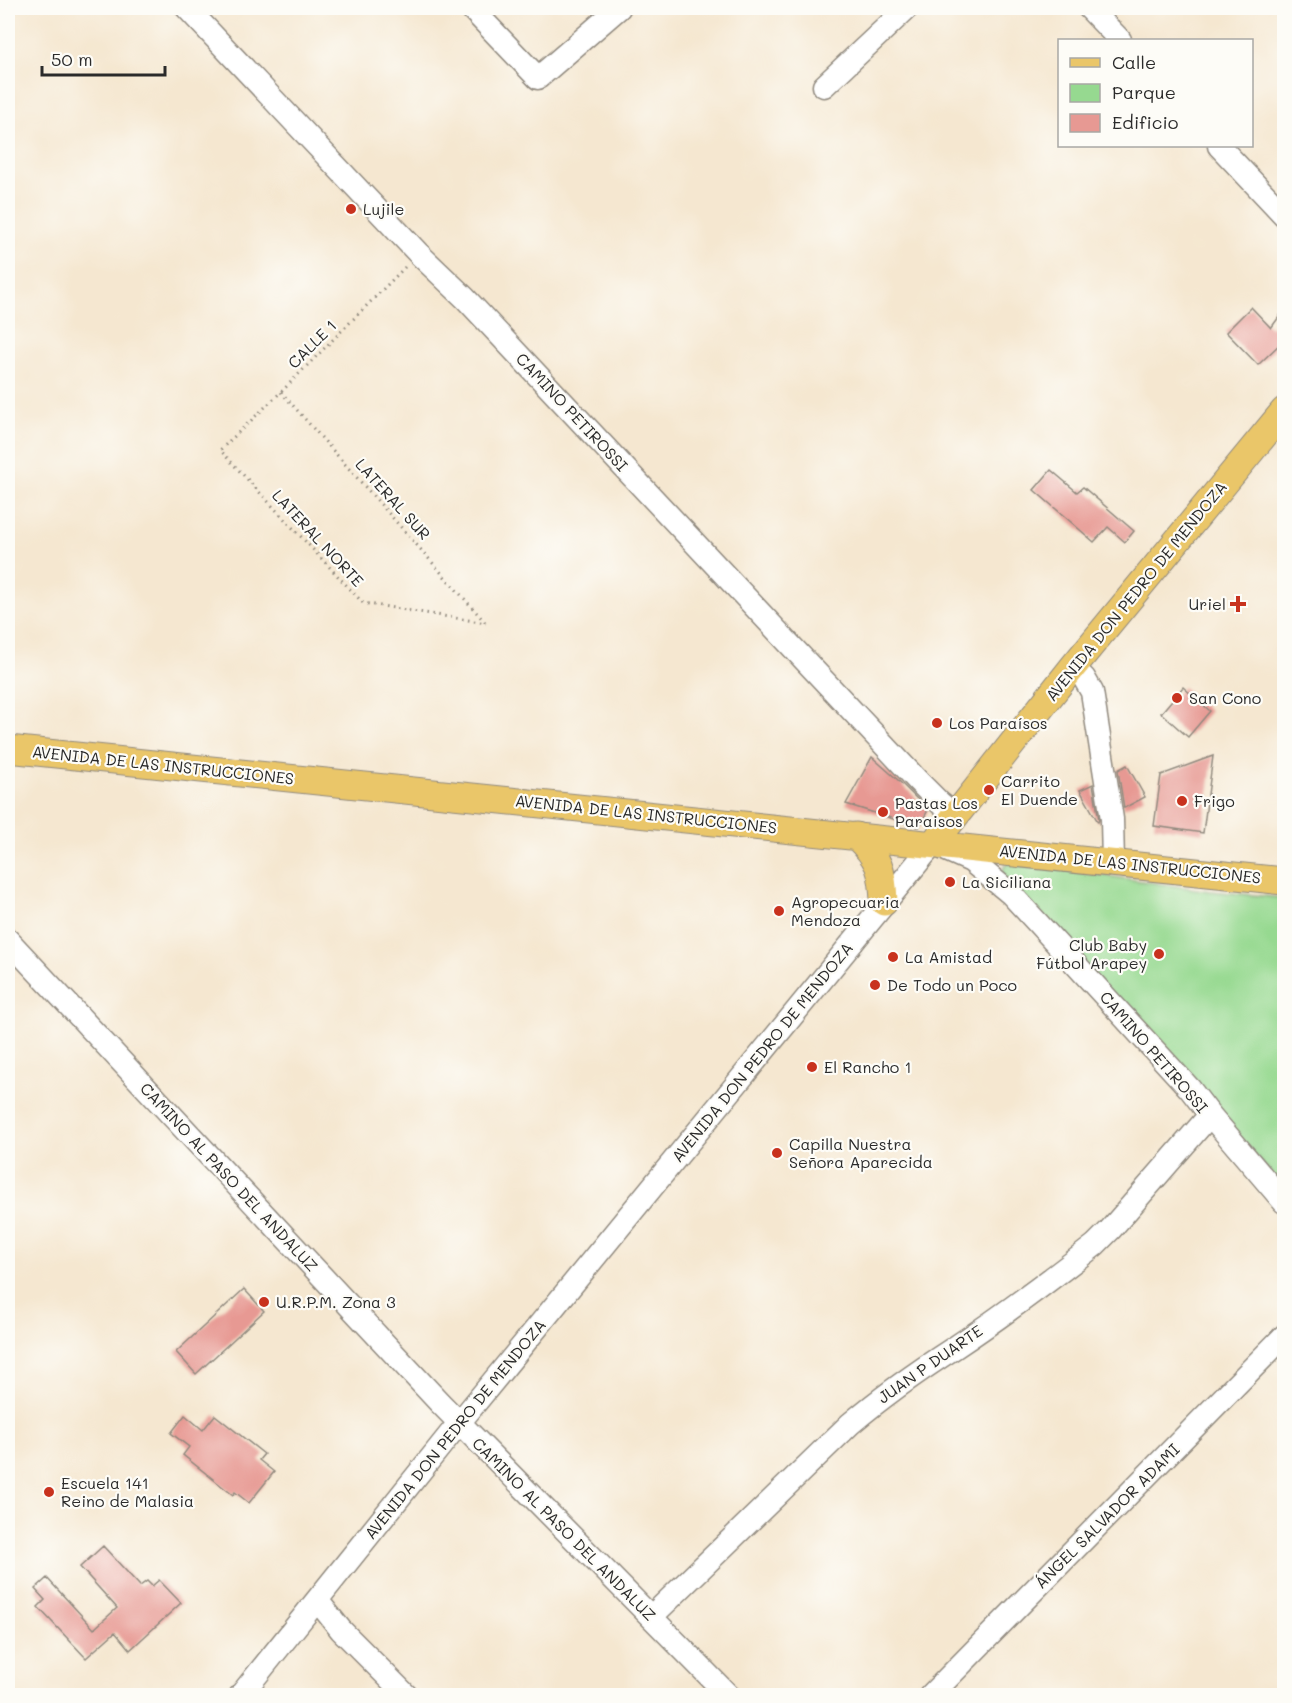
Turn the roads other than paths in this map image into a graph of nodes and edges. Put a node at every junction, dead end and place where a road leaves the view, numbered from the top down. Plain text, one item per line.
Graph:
1 (187, 8) edge
2 (471, 8) edge
3 (619, 8) edge
4 (907, 8) edge
5 (1089, 8) edge
6 (1119, 39) edge
7 (824, 86) dead end
8 (1220, 147) edge
9 (1284, 214) edge
10 (1284, 411) edge
11 (1073, 667) junction
12 (8, 749) edge
13 (964, 806) junction
14 (856, 836) junction
15 (933, 844) junction
16 (991, 849) junction
17 (1113, 862) junction
18 (1284, 881) edge
19 (884, 902) junction
20 (8, 940) edge
21 (1210, 1115) junction
22 (1284, 1202) edge
23 (1284, 1336) edge
24 (459, 1423) junction
25 (317, 1600) junction
26 (651, 1617) junction
27 (240, 1695) edge
28 (407, 1695) edge
29 (729, 1695) edge
30 (930, 1695) edge

1 - 13 street, CAMINO PETIROSSI
2 - 3 street
4 - 7 street
5 - 6 street
8 - 9 street
10 - 11 main road, AVENIDA DON PEDRO DE MENDOZA
11 - 13 main road, AVENIDA DON PEDRO DE MENDOZA
11 - 17 street
12 - 14 main road, AVENIDA DE LAS INSTRUCCIONES
13 - 15 main road, AVENIDA DON PEDRO DE MENDOZA
13 - 16 main road
14 - 15 main road, AVENIDA DE LAS INSTRUCCIONES
14 - 19 main road
15 - 16 main road, AVENIDA DE LAS INSTRUCCIONES
15 - 19 street, AVENIDA DON PEDRO DE MENDOZA
15 - 21 street, CAMINO PETIROSSI
16 - 17 main road, AVENIDA DE LAS INSTRUCCIONES
17 - 18 main road, AVENIDA DE LAS INSTRUCCIONES
19 - 24 street, AVENIDA DON PEDRO DE MENDOZA
20 - 24 street, CAMINO AL PASO DEL ANDALUZ
21 - 22 street, CAMINO PETIROSSI
21 - 26 street, JUAN P DUARTE
23 - 30 street, ÁNGEL SALVADOR ADAMI
24 - 25 street, AVENIDA DON PEDRO DE MENDOZA
24 - 26 street, CAMINO AL PASO DEL ANDALUZ
25 - 27 street, AVENIDA DON PEDRO DE MENDOZA
25 - 28 street
26 - 29 street, CAMINO AL PASO DEL ANDALUZ

